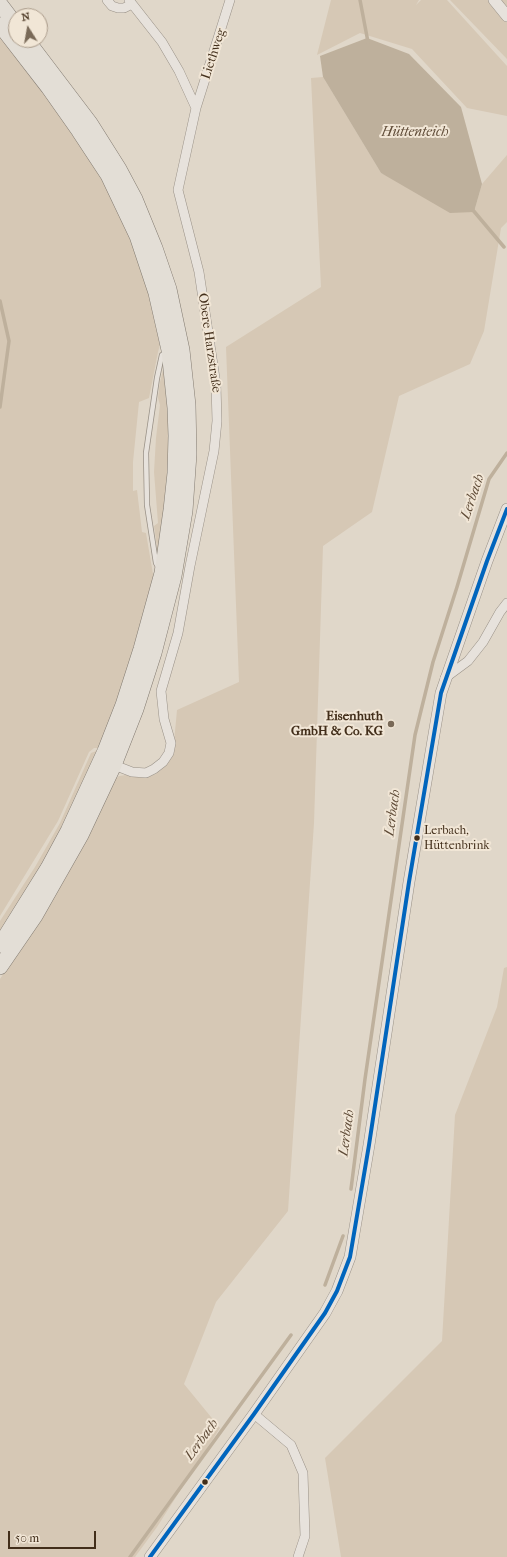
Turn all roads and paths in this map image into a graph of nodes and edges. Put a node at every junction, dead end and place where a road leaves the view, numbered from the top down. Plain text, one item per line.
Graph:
1 (107, 0) edge
2 (230, 0) edge
3 (494, 0) edge
4 (131, 2) edge
5 (0, 4) edge
6 (8, 14) edge
7 (507, 16) edge
8 (0, 26) edge
9 (33, 48) edge
10 (196, 108) junction
11 (169, 350) junction
12 (507, 508) edge
13 (162, 573) junction
14 (507, 603) edge
15 (445, 678) junction
16 (114, 764) junction
17 (0, 945) edge
18 (0, 967) edge
19 (254, 1414) junction
20 (150, 1557) edge
21 (298, 1557) edge

1 - 4 street
2 - 10 street, Liethweg
3 - 7 street
4 - 10 street
5 - 6 main road
8 - 11 main road
9 - 16 main road
10 - 16 street, Obere Harzstraße
11 - 13 main road
11 - 13 lane
12 - 15 street
13 - 17 main road
14 - 15 street
15 - 19 street
16 - 18 main road
19 - 20 street
19 - 21 street

